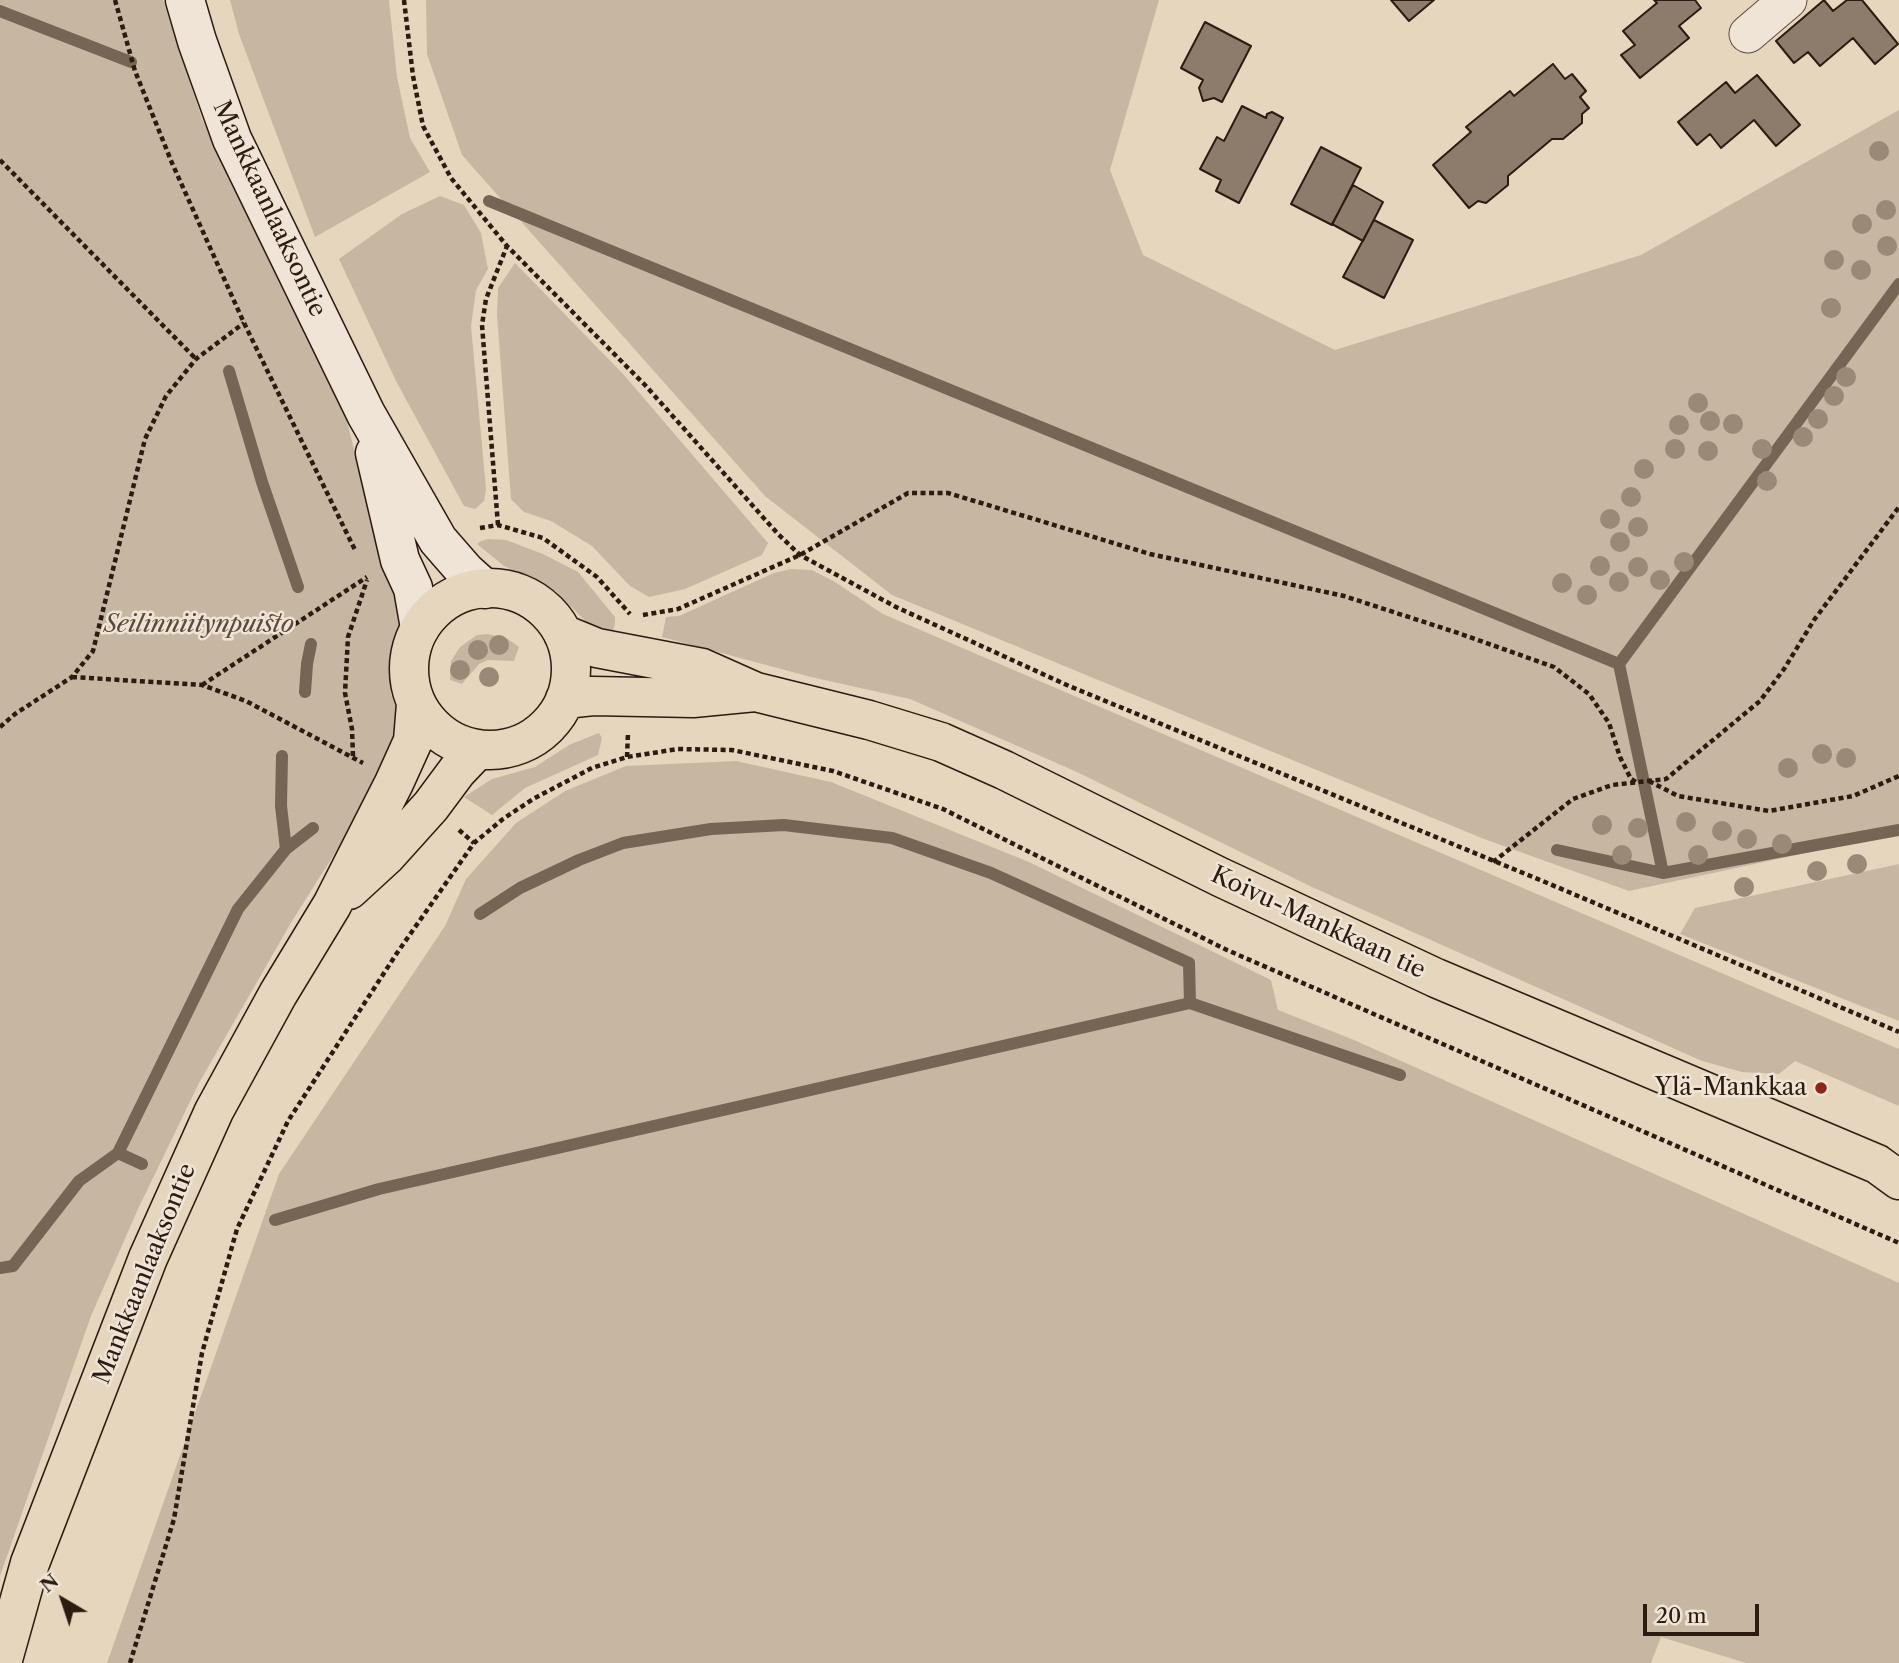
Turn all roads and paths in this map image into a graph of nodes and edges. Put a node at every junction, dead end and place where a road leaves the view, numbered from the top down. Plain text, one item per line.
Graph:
1 (115, 0) edge
2 (185, 0) edge
3 (404, 0) edge
4 (1788, 0) edge
5 (1748, 34) dead end
6 (0, 160) edge
7 (507, 246) junction
8 (244, 323) junction
9 (196, 359) junction
10 (366, 414) junction
11 (1899, 507) edge
12 (498, 526) dead end
13 (356, 551) dead end
14 (800, 555) junction
15 (485, 589) junction
16 (632, 617) dead end
17 (420, 628) junction
18 (562, 634) junction
19 (72, 677) junction
20 (202, 685) junction
21 (756, 692) junction
22 (565, 699) junction
23 (416, 705) junction
24 (0, 727) edge
25 (478, 750) junction
26 (1897, 775) edge
27 (1649, 781) junction
28 (1636, 782) junction
29 (1493, 862) junction
30 (331, 905) junction
31 (1899, 1032) edge
32 (1892, 1170) edge
33 (1899, 1243) edge
34 (2, 1663) edge
35 (130, 1663) edge

1 - 8 path
2 - 10 main road, Mankkaanlaaksontie
3 - 7 path
4 - 5 street
6 - 9 path
7 - 12 path
7 - 14 path
8 - 9 path
8 - 13 path
9 - 19 path
10 - 15 main road, Mankkaanlaaksontie
10 - 17 main road, Mankkaanlaaksontie
11 - 27 path
14 - 16 path
14 - 28 path
14 - 29 path
15 - 17 main road
15 - 18 main road
17 - 23 main road
18 - 21 main road, Koivu-Mankkaan tie
18 - 22 main road
19 - 20 path
19 - 24 path
20 - 20 path
21 - 22 main road, Koivu-Mankkaan tie
21 - 32 main road, Koivu-Mankkaan tie
22 - 25 main road
23 - 25 main road
23 - 30 main road, Mankkaanlaaksontie
25 - 30 main road, Mankkaanlaaksontie
26 - 27 path
27 - 28 path
28 - 29 path
29 - 31 path
30 - 34 main road, Mankkaanlaaksontie
33 - 35 path

